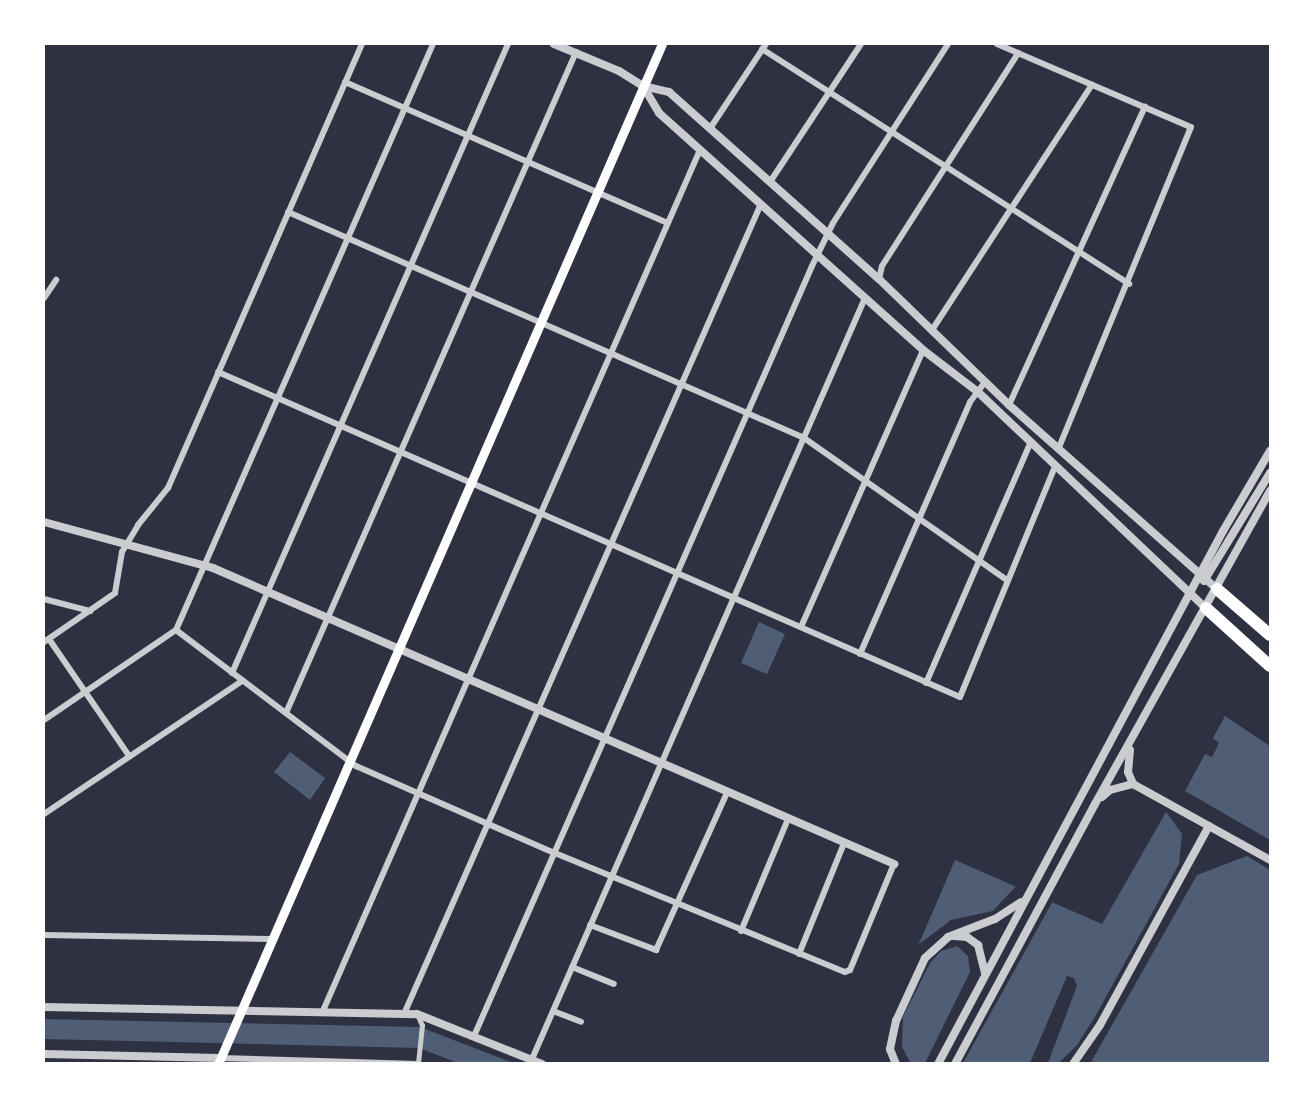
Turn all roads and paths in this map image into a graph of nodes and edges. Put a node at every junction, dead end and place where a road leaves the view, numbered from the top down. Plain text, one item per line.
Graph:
1 (362, 44) edge
2 (433, 44) edge
3 (508, 44) edge
4 (554, 44) edge
5 (662, 44) edge
6 (861, 44) edge
7 (948, 44) edge
8 (997, 44) edge
9 (764, 46) edge
10 (576, 52) junction
11 (1018, 53) junction
12 (345, 82) junction
13 (1092, 85) junction
14 (643, 86) junction
15 (831, 91) junction
16 (1145, 107) junction
17 (405, 109) junction
18 (711, 127) junction
19 (892, 131) junction
20 (468, 136) junction
21 (700, 150) junction
22 (530, 164) junction
23 (946, 166) junction
24 (770, 182) junction
25 (597, 192) junction
26 (760, 206) junction
27 (1012, 208) junction
28 (288, 212) junction
29 (668, 223) junction
30 (828, 233) junction
31 (348, 237) junction
32 (1080, 252) junction
33 (817, 256) junction
34 (410, 264) junction
35 (879, 279) junction
36 (56, 280) dead end
37 (1129, 284) junction
38 (474, 292) junction
39 (44, 298) edge
40 (866, 298) junction
41 (540, 322) junction
42 (932, 330) junction
43 (923, 350) junction
44 (611, 353) junction
45 (218, 372) junction
46 (985, 382) junction
47 (680, 383) junction
48 (978, 392) junction
49 (277, 397) junction
50 (1009, 405) junction
51 (747, 412) junction
52 (339, 425) junction
53 (804, 438) junction
54 (1031, 442) junction
55 (1059, 448) junction
56 (1270, 451) edge
57 (403, 453) junction
58 (1055, 466) junction
59 (1270, 473) edge
60 (865, 480) junction
61 (471, 481) junction
62 (1270, 491) edge
63 (543, 513) junction
64 (919, 518) junction
65 (44, 522) edge
66 (127, 543) junction
67 (611, 544) junction
68 (978, 560) junction
69 (203, 565) junction
70 (676, 572) junction
71 (1204, 576) junction
72 (1007, 580) junction
73 (1217, 589) junction
74 (268, 591) junction
75 (1190, 593) junction
76 (734, 597) junction
77 (44, 599) edge
78 (1206, 608) junction
79 (90, 611) junction
80 (330, 618) junction
81 (801, 627) junction
82 (176, 630) junction
83 (1270, 635) edge
84 (46, 640) edge
85 (397, 649) junction
86 (860, 654) junction
87 (1270, 666) edge
88 (232, 673) junction
89 (468, 679) junction
90 (242, 681) junction
91 (926, 683) junction
92 (86, 692) junction
93 (538, 710) junction
94 (286, 713) junction
95 (44, 720) edge
96 (603, 738) junction
97 (1134, 738) junction
98 (129, 756) junction
99 (349, 760) junction
100 (660, 764) junction
101 (1133, 784) junction
102 (727, 793) junction
103 (418, 794) junction
104 (1095, 804) junction
105 (44, 814) edge
106 (788, 819) junction
107 (490, 822) junction
108 (1209, 826) junction
109 (844, 843) junction
110 (554, 853) junction
111 (1270, 860) edge
112 (894, 864) joint
113 (612, 876) junction
114 (1027, 897) junction
115 (680, 902) junction
116 (590, 925) junction
117 (741, 931) junction
118 (44, 935) edge
119 (948, 937) junction
120 (270, 939) junction
121 (799, 954) junction
122 (572, 967) junction
123 (985, 975) junction
124 (614, 984) dead end
125 (44, 1007) edge
126 (553, 1011) junction
127 (322, 1013) junction
128 (404, 1014) junction
129 (417, 1014) junction
130 (237, 1017) junction
131 (581, 1022) dead end
132 (474, 1036) junction
133 (44, 1054) edge
134 (69, 1059) edge
135 (532, 1059) junction
136 (142, 1060) edge
137 (219, 1061) edge
138 (287, 1061) edge
139 (366, 1063) edge
140 (418, 1063) edge
141 (542, 1064) edge
142 (896, 1064) edge
143 (938, 1064) edge
144 (955, 1064) edge
145 (1073, 1064) edge

1 - 12 street
2 - 17 street
3 - 20 street
4 - 10 street
5 - 14 main road
6 - 15 street
7 - 19 street
8 - 11 street
9 - 15 street
9 - 18 street
10 - 14 street
10 - 22 street
11 - 13 street
11 - 23 street
12 - 17 street
12 - 28 street
13 - 16 street
13 - 27 street
14 - 18 street
14 - 21 street
14 - 25 main road
15 - 19 street
15 - 24 street
16 - 32 street
16 - 37 street
17 - 20 street
17 - 31 street
18 - 24 street
19 - 23 street
19 - 30 street
20 - 22 street
20 - 34 street
21 - 26 street
21 - 29 street
22 - 25 street
22 - 38 street
23 - 27 street
23 - 35 street
24 - 30 street
25 - 29 street
25 - 41 main road
26 - 33 street
26 - 47 street
27 - 32 street
27 - 42 street
28 - 31 street
28 - 45 street
29 - 44 street
30 - 33 street
30 - 35 street
31 - 34 street
31 - 49 street
32 - 37 street
32 - 50 street
33 - 40 street
33 - 51 street
34 - 38 street
34 - 52 street
35 - 42 street
36 - 39 street
37 - 55 street
38 - 41 street
38 - 57 street
40 - 43 street
40 - 53 street
41 - 44 street
41 - 61 main road
42 - 46 street
43 - 48 street
43 - 60 street
44 - 47 street
44 - 63 street
45 - 49 street
45 - 66 street
46 - 48 street
46 - 50 street
47 - 51 street
47 - 67 street
48 - 54 street
48 - 64 street
49 - 52 street
49 - 69 street
50 - 55 street
51 - 53 street
51 - 70 street
52 - 57 street
52 - 74 street
53 - 60 street
53 - 76 street
54 - 58 street
54 - 68 street
55 - 71 street
56 - 71 street
57 - 61 street
57 - 80 street
58 - 72 street
58 - 75 street
59 - 71 street
60 - 64 street
60 - 81 street
61 - 63 street
61 - 85 main road
62 - 73 street
63 - 67 street
63 - 89 street
64 - 68 street
64 - 86 street
65 - 66 street
66 - 69 street
66 - 79 street
67 - 70 street
67 - 93 street
68 - 72 street
68 - 91 street
69 - 74 street
69 - 82 street
70 - 76 street
70 - 96 street
71 - 73 street
71 - 75 street
72 - 91 street
73 - 78 street
73 - 83 highway
74 - 80 street
74 - 88 street
75 - 78 street
75 - 114 street
76 - 81 street
76 - 100 street
77 - 79 street
78 - 87 highway
78 - 97 street
79 - 84 street
80 - 85 street
80 - 94 street
81 - 86 street
82 - 88 street
82 - 92 street
84 - 92 street
85 - 89 street
85 - 99 main road
86 - 91 street
88 - 90 street
89 - 93 street
89 - 103 street
90 - 94 street
90 - 98 street
92 - 95 street
92 - 98 street
93 - 96 street
93 - 107 street
94 - 99 street
96 - 100 street
96 - 110 street
97 - 101 street
97 - 104 street
98 - 105 street
99 - 103 street
99 - 120 main road
100 - 102 street
100 - 113 street
101 - 104 street
101 - 108 street
102 - 106 street
102 - 115 street
103 - 107 street
103 - 127 street
104 - 144 street
106 - 109 street
106 - 117 street
107 - 110 street
107 - 128 street
108 - 111 street
108 - 145 street
109 - 112 street
109 - 121 street
110 - 113 street
110 - 132 street
112 - 121 street
113 - 115 street
113 - 116 street
114 - 119 street
114 - 123 street
115 - 116 street
115 - 117 street
116 - 122 street
117 - 121 street
118 - 120 street
119 - 123 street
119 - 142 street
120 - 130 main road
122 - 124 street
122 - 126 street
123 - 143 street
125 - 130 street
126 - 131 street
126 - 135 street
127 - 128 street
127 - 130 street
128 - 129 street
129 - 132 street
129 - 140 street
130 - 137 main road
132 - 135 street
133 - 134 street
134 - 136 street
135 - 141 street
136 - 137 street
137 - 138 street
138 - 139 street
139 - 140 street

